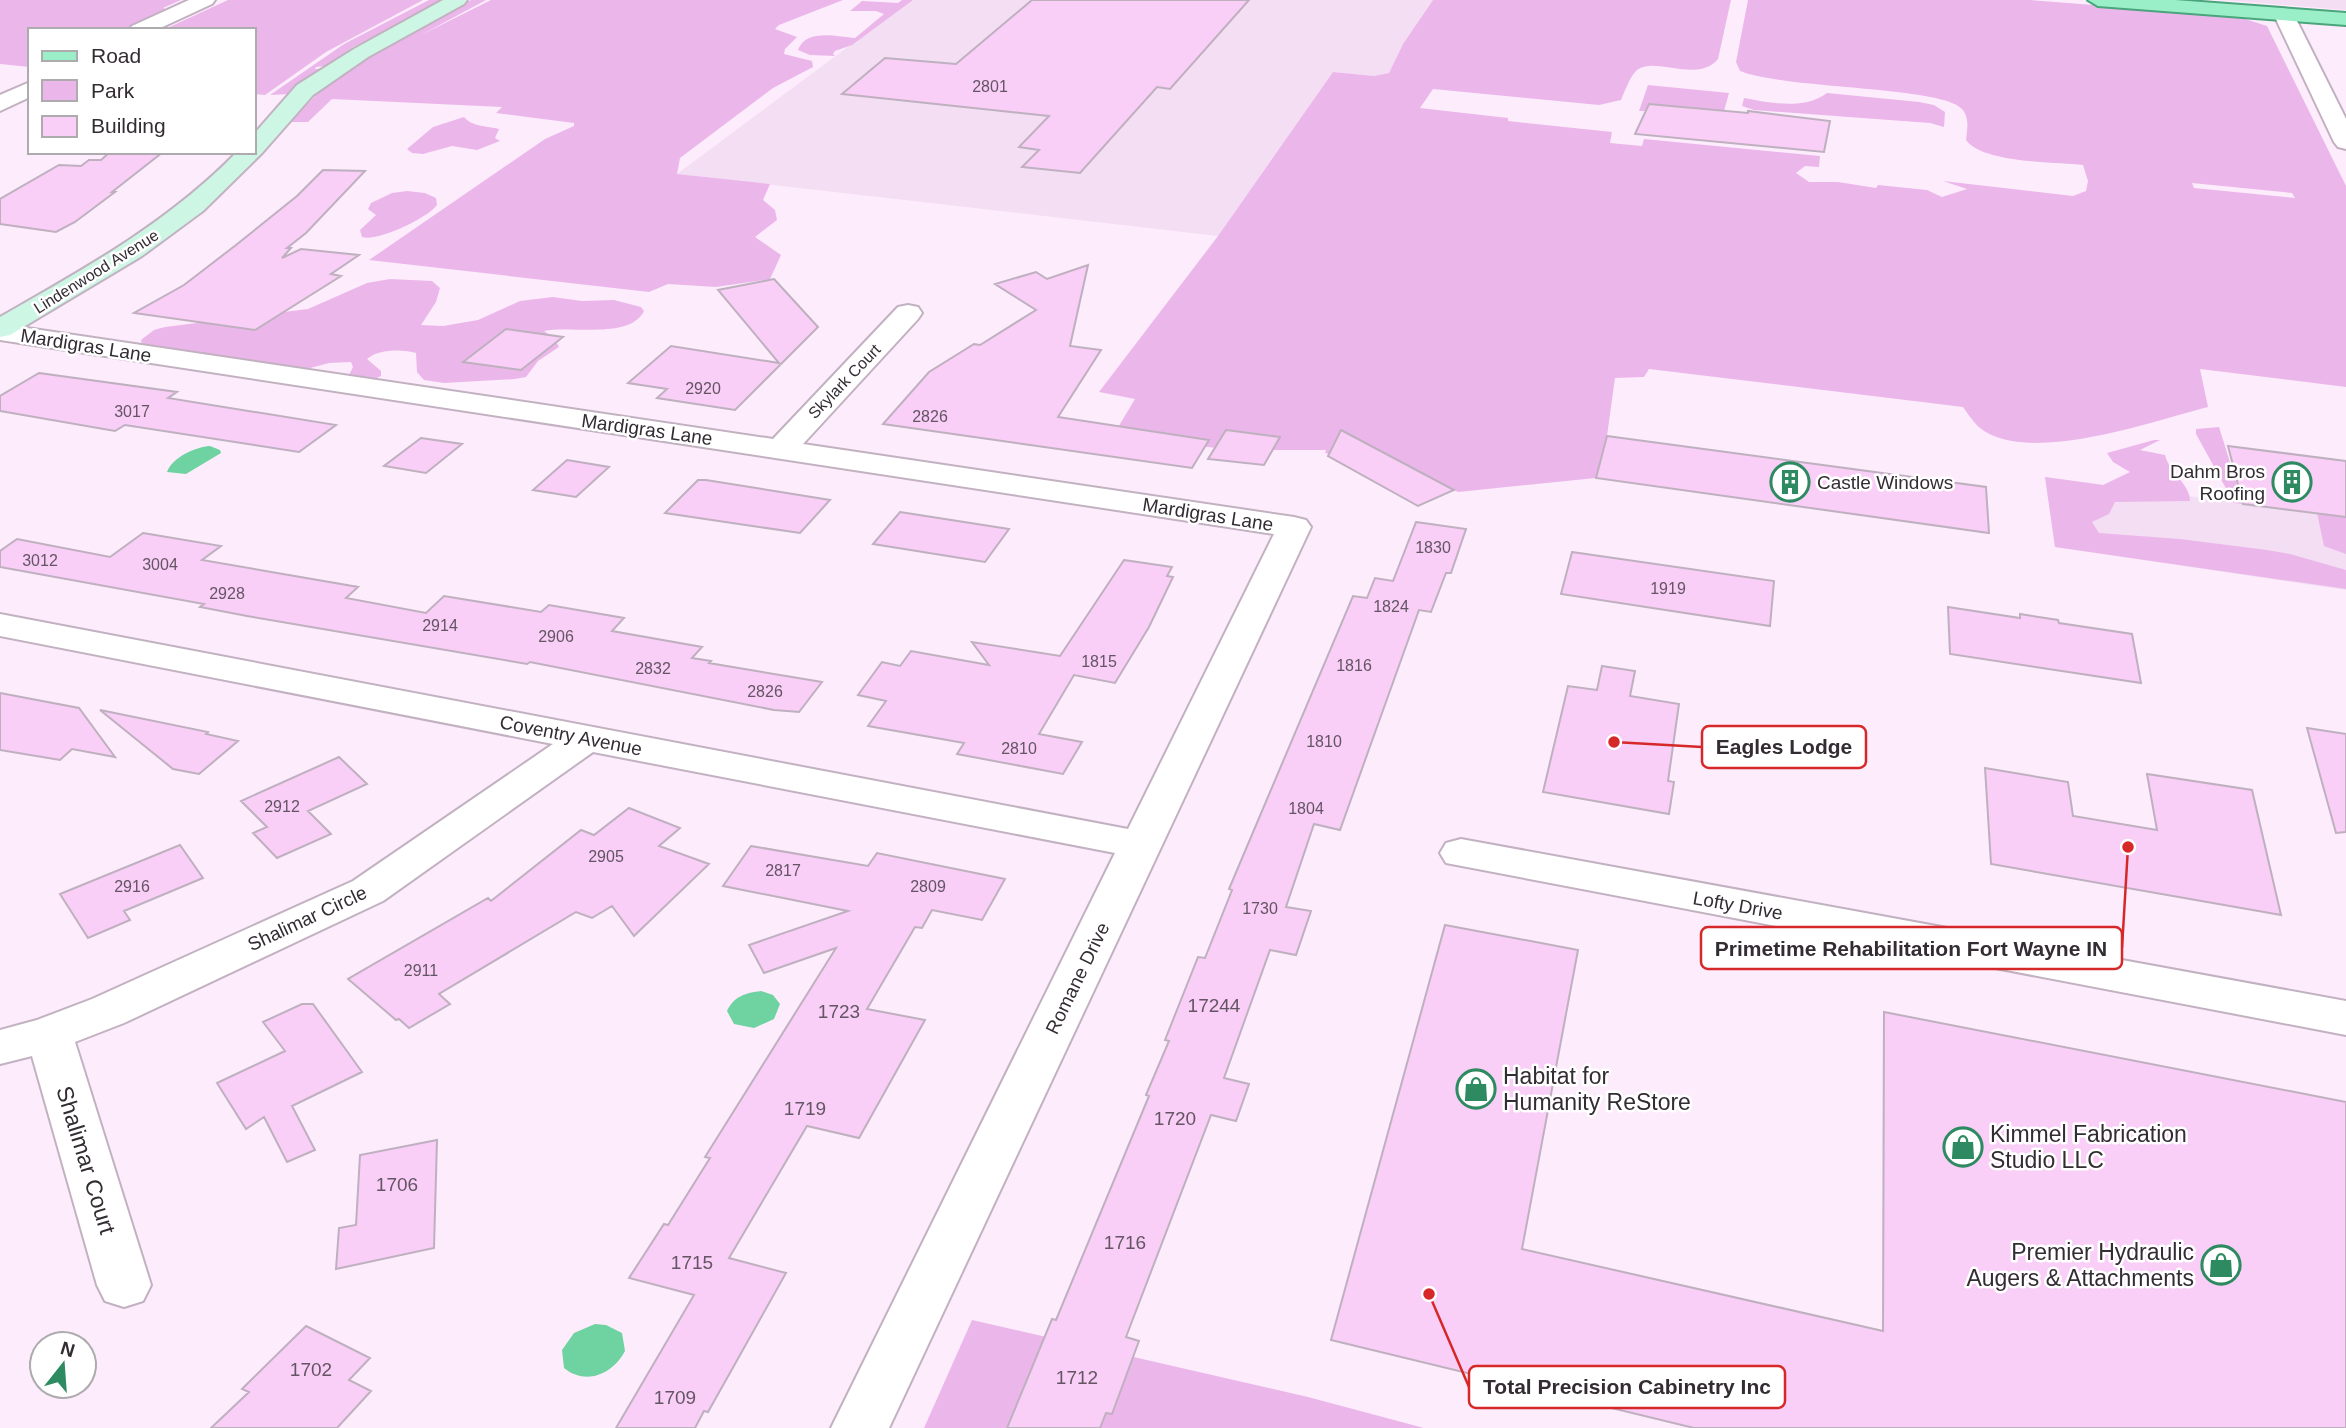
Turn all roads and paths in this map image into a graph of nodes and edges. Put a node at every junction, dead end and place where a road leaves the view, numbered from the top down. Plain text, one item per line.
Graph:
1 (205, 0) edge
2 (457, 0) edge
3 (2098, 0) edge
4 (2284, 15) junction
5 (2346, 19) edge
6 (143, 28) edge
7 (28, 89) edge
8 (0, 104) edge
9 (2346, 142) edge
10 (256, 146) edge
11 (248, 154) edge
12 (908, 313) dead end
13 (0, 330) edge
14 (780, 449) junction
15 (1294, 527) joint
16 (0, 625) edge
17 (587, 738) junction
18 (1141, 845) junction
19 (1461, 853) dead end
20 (2346, 1017) edge
21 (49, 1034) junction
22 (0, 1047) edge
23 (124, 1285) dead end
24 (860, 1428) edge

1 - 6 street
2 - 10 street
3 - 4 main road
4 - 5 main road
4 - 9 street
7 - 8 street
11 - 13 street, Lindenwood Avenue
12 - 14 street, Skylark Court
13 - 14 street, Mardigras Lane
14 - 15 street, Mardigras Lane
15 - 18 street, Romane Drive
16 - 17 street, Coventry Avenue
17 - 18 street, Coventry Avenue
17 - 21 street, Shalimar Circle
18 - 24 street, Romane Drive
19 - 20 street, Lofty Drive
21 - 22 street, Shalimar Circle
21 - 23 street, Shalimar Court

